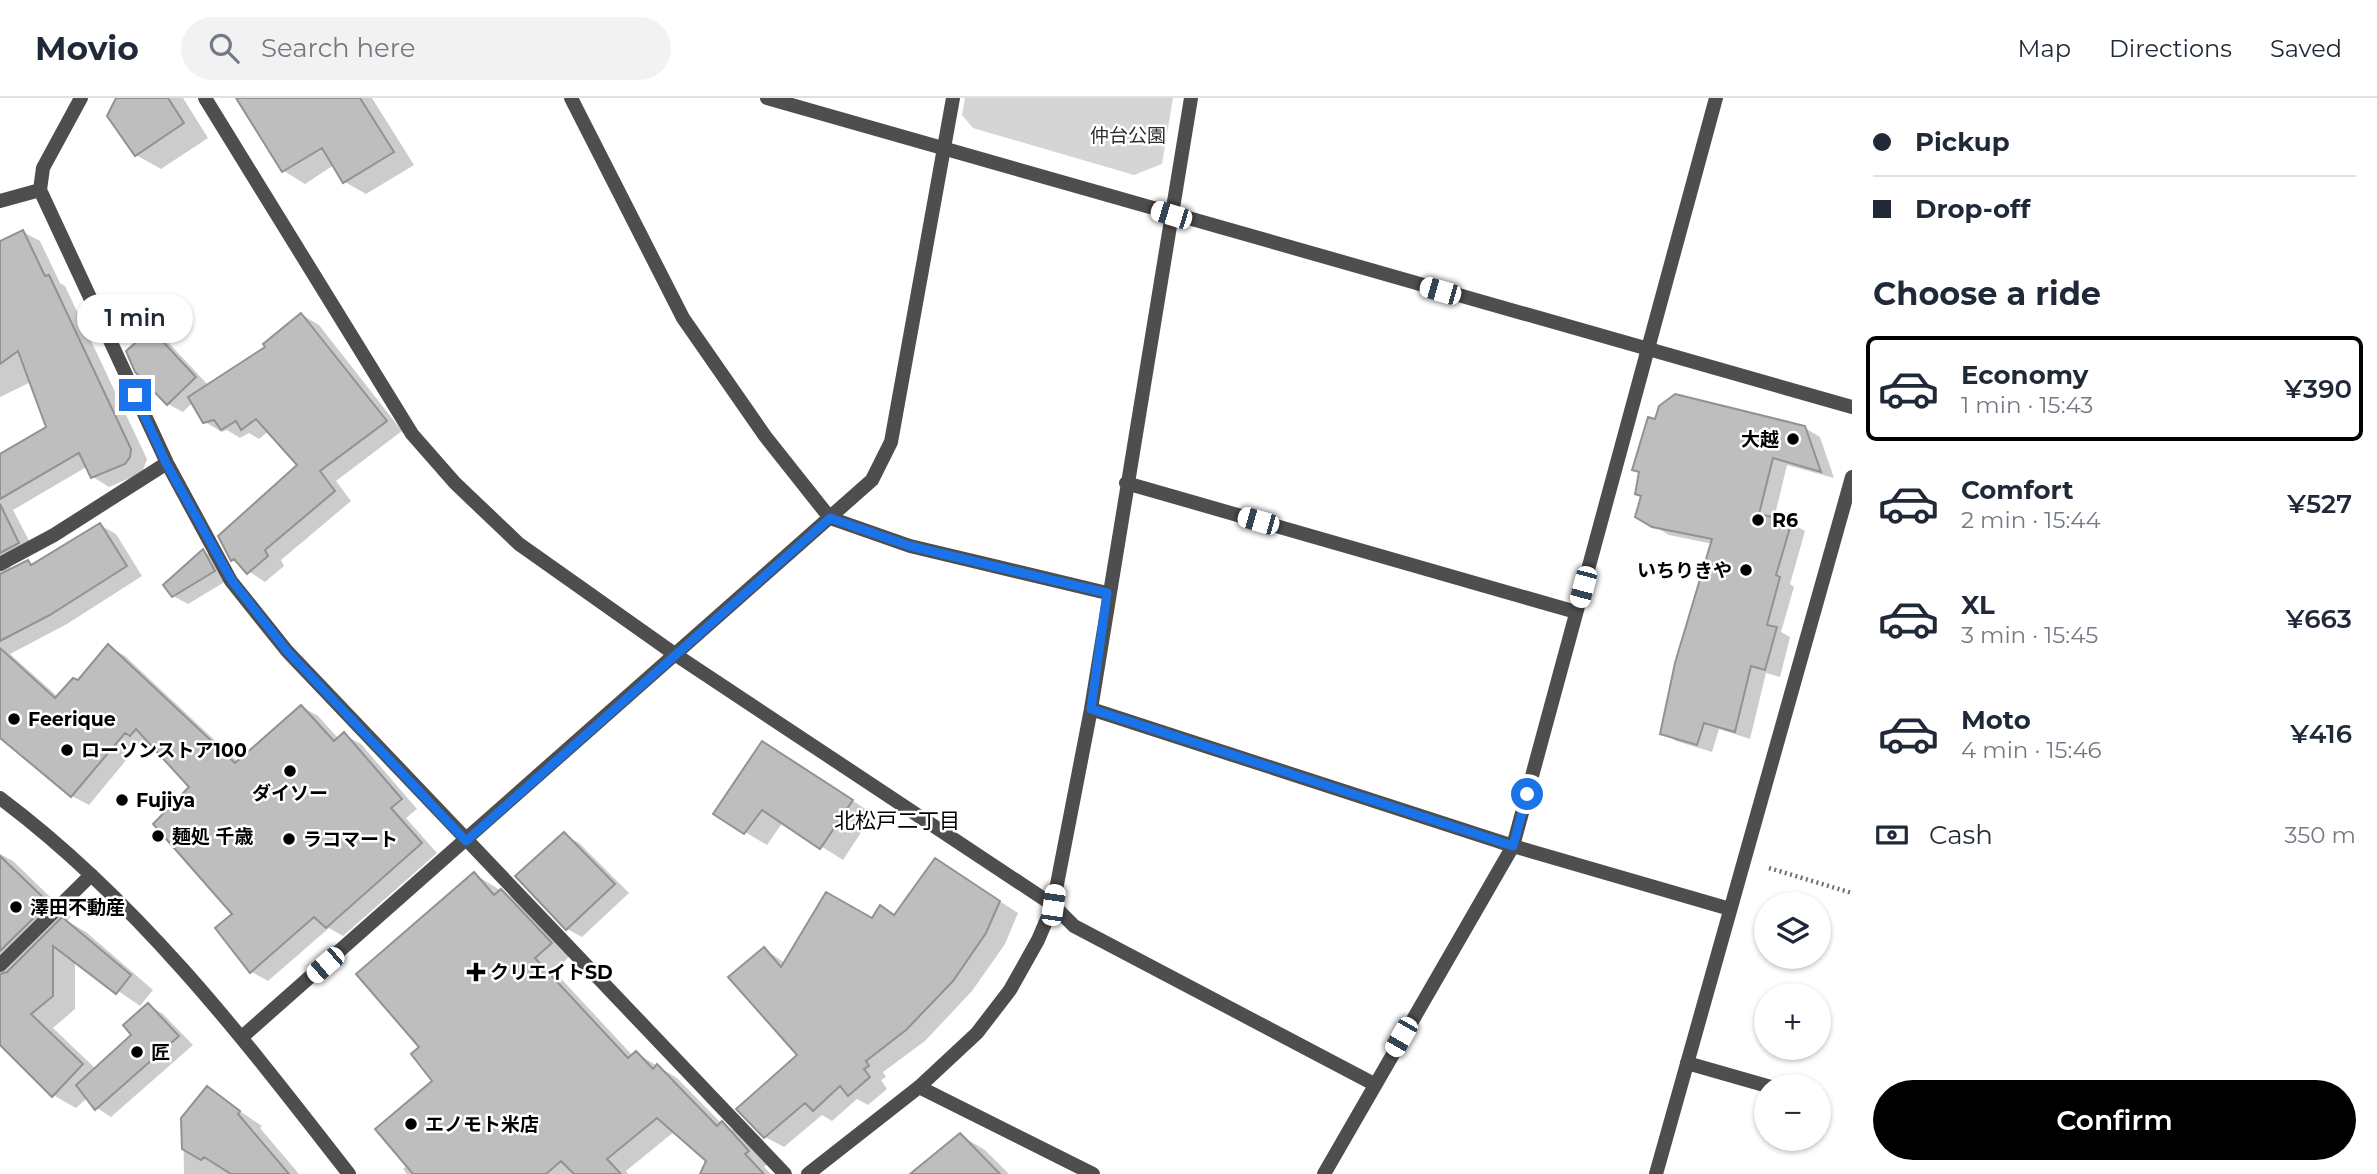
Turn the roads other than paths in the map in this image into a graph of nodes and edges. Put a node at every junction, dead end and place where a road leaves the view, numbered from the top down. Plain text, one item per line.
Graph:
1 (81, 98) edge
2 (205, 98) edge
3 (571, 98) edge
4 (767, 98) edge
5 (953, 98) edge
6 (1191, 98) edge
7 (1716, 98) edge
8 (943, 148) junction
9 (40, 190) junction
10 (0, 201) edge
11 (1171, 215) junction
12 (1647, 350) junction
13 (1852, 407) edge
14 (166, 463) junction
15 (1852, 477) edge
16 (1126, 483) junction
17 (830, 518) junction
18 (0, 564) edge
19 (1107, 593) junction
20 (1576, 612) junction
21 (676, 654) junction
22 (1091, 709) junction
23 (0, 798) edge
24 (466, 841) junction
25 (1513, 846) junction
26 (92, 875) junction
27 (1053, 905) junction
28 (1730, 909) junction
29 (0, 965) edge
30 (242, 1037) junction
31 (1687, 1063) junction
32 (1754, 1082) edge
33 (1374, 1084) junction
34 (919, 1087) junction
35 (349, 1174) edge
36 (785, 1174) edge
37 (808, 1174) edge
38 (1093, 1174) edge
39 (1324, 1174) edge
40 (1656, 1174) edge

1 - 9 street
2 - 21 street
3 - 17 street
4 - 8 street
5 - 8 street
6 - 11 street
7 - 12 street
8 - 11 street
8 - 17 street
9 - 10 street
9 - 14 street
11 - 12 street
11 - 16 street
12 - 13 street
12 - 20 street
14 - 18 street
14 - 24 street
15 - 28 street
16 - 19 street
16 - 20 street
17 - 19 street
17 - 21 street
19 - 22 street
20 - 25 street
21 - 24 street
21 - 27 street
22 - 25 street
22 - 27 street
23 - 26 street
24 - 30 street
24 - 36 street
25 - 28 street
25 - 33 street
26 - 29 street
26 - 30 street
27 - 33 street
27 - 34 street
28 - 31 street
30 - 35 street
31 - 32 street
31 - 40 street
33 - 39 street
34 - 37 street
34 - 38 street

